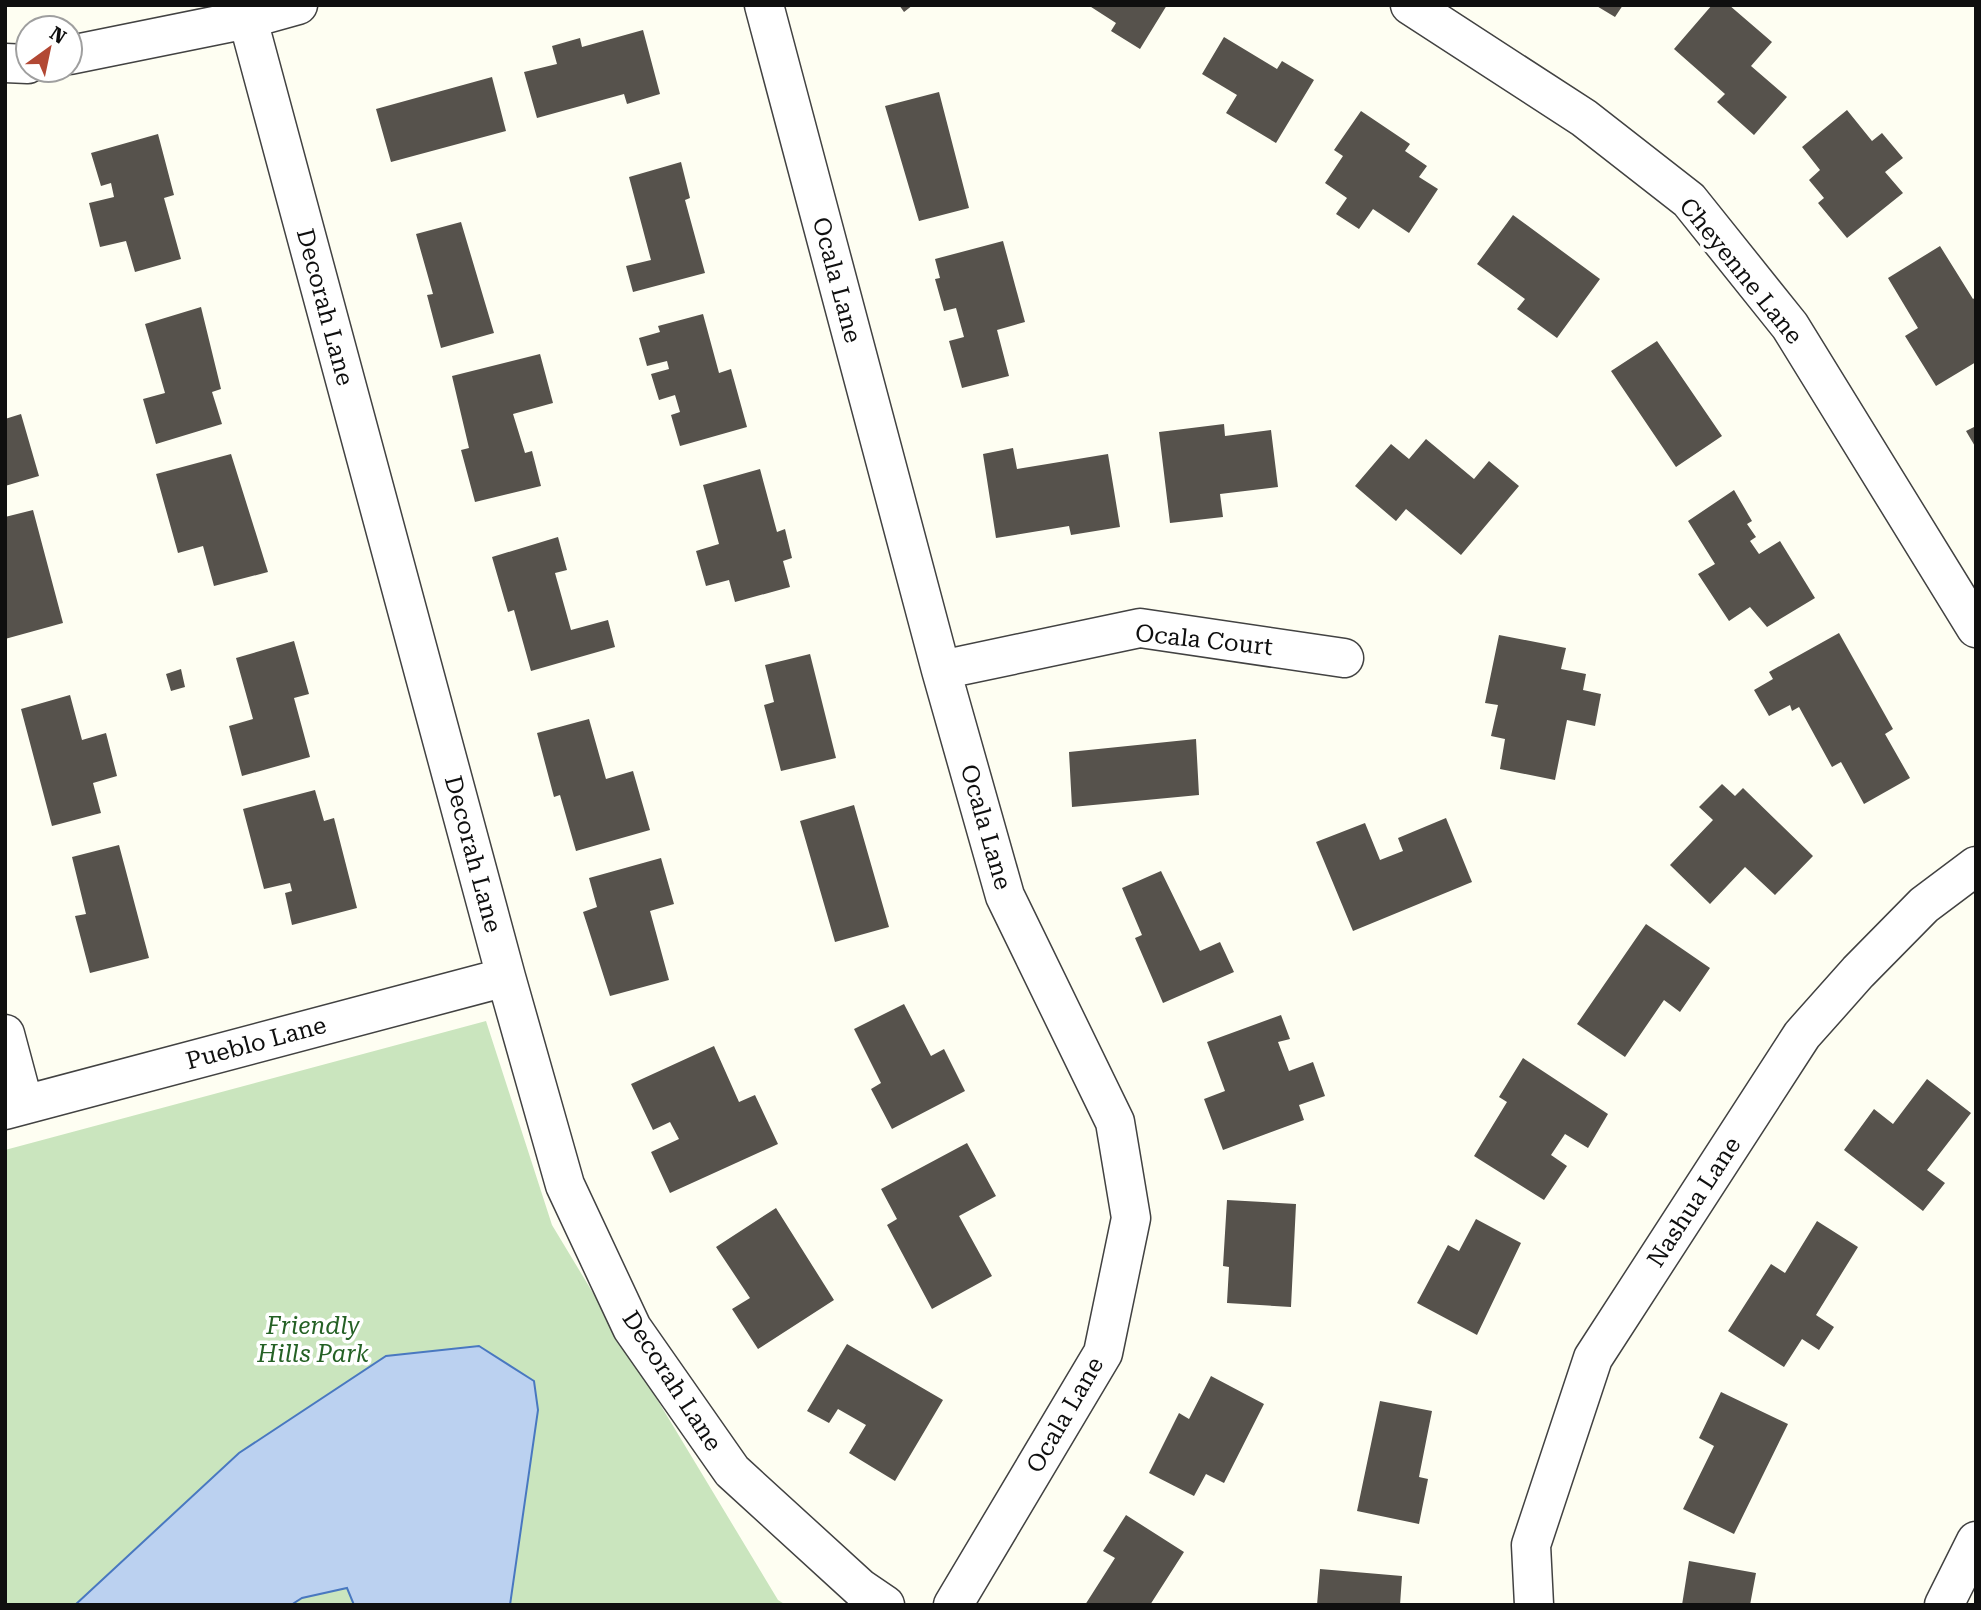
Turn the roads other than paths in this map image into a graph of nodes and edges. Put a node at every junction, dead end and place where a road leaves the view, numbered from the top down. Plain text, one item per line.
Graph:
1 (298, 5) edge
2 (764, 5) edge
3 (1410, 5) edge
4 (246, 12) edge
5 (84, 52) edge
6 (1976, 628) edge
7 (1344, 658) dead end
8 (941, 670) junction
9 (1976, 866) edge
10 (506, 977) junction
11 (5, 1034) edge
12 (15, 1107) edge
13 (1976, 1541) edge
14 (885, 1605) edge
15 (953, 1605) edge
16 (1534, 1605) edge
17 (1944, 1605) edge

1 - 4 street
2 - 8 street, Ocala Lane
3 - 6 street, Cheyenne Lane
4 - 5 street
4 - 10 street, Decorah Lane
7 - 8 street, Ocala Court
8 - 15 street, Ocala Lane
9 - 16 street, Nashua Lane
10 - 12 street, Pueblo Lane
10 - 14 street, Decorah Lane
11 - 12 street
13 - 17 street

